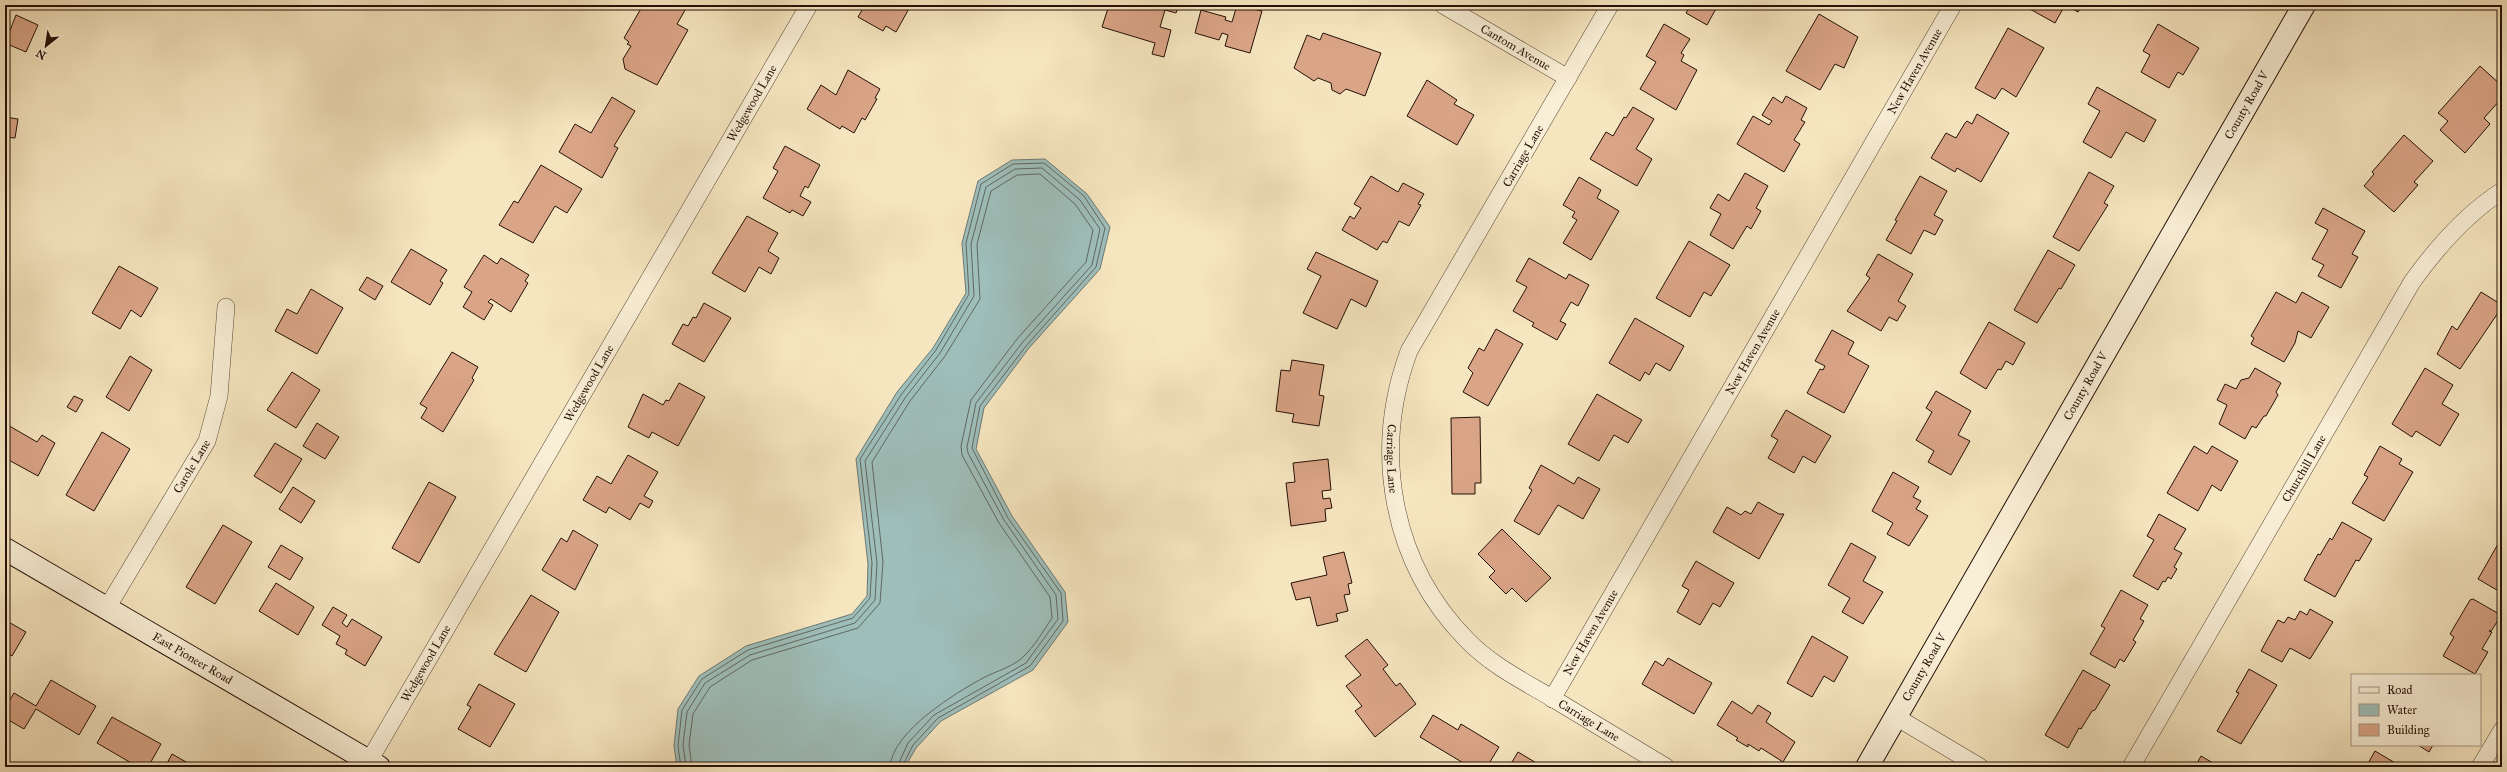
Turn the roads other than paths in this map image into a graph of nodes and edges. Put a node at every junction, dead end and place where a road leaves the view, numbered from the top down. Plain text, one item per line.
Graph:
1 (808, 5) edge
2 (1443, 5) edge
3 (1610, 5) edge
4 (1953, 5) edge
5 (2304, 5) edge
6 (1568, 78) junction
7 (2502, 191) edge
8 (226, 307) dead end
9 (5, 549) edge
10 (107, 608) junction
11 (1552, 699) junction
12 (1896, 717) junction
13 (2502, 730) edge
14 (374, 764) edge
15 (1666, 767) edge
16 (1867, 767) edge
17 (1980, 767) edge
18 (2131, 767) edge
19 (2480, 767) edge

1 - 14 street, Wedgewood Lane
2 - 6 street, Cantom Avenue
3 - 6 street, Carriage Lane
4 - 11 street, New Haven Avenue
5 - 12 main road, County Road V
6 - 11 street, Carriage Lane
7 - 18 street, Churchill Lane
8 - 10 street, Carole Lane
9 - 10 main road, East Pioneer Road
10 - 14 main road, East Pioneer Road
11 - 15 street, Carriage Lane
12 - 16 main road, County Road V
12 - 17 street
13 - 19 street

